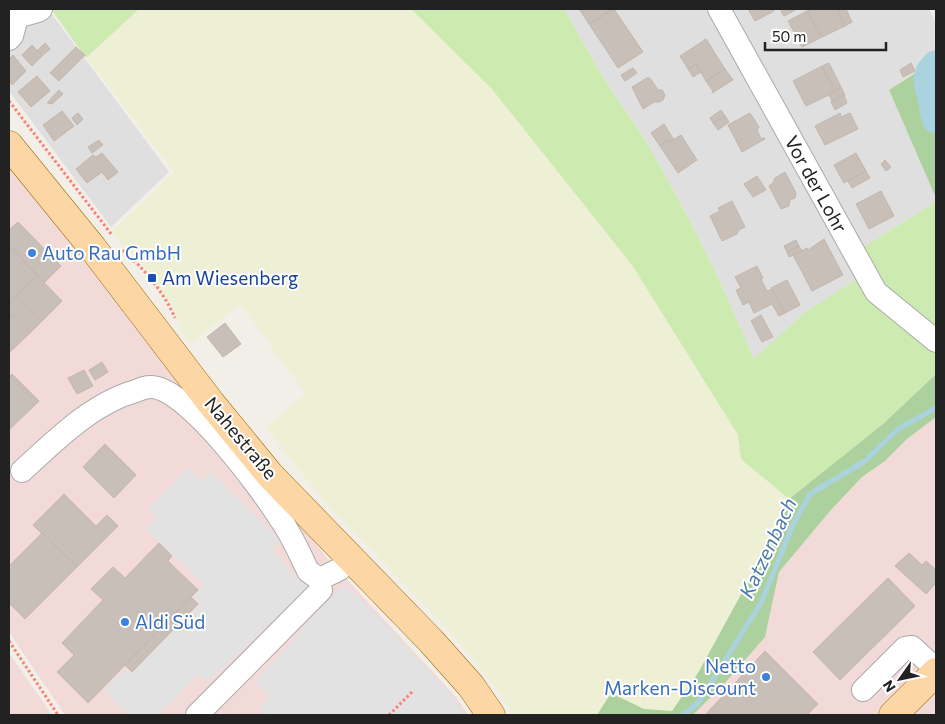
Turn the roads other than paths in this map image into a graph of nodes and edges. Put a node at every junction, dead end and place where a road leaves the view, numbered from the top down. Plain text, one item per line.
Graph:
1 (41, 9) edge
2 (719, 9) edge
3 (13, 15) edge
4 (9, 39) edge
5 (9, 145) edge
6 (936, 341) edge
7 (22, 472) dead end
8 (350, 559) junction
9 (322, 590) dead end
10 (936, 670) edge
11 (863, 690) dead end
12 (197, 715) edge
13 (491, 715) edge
14 (893, 715) edge

1 - 3 street
2 - 6 street, Vor der Lohr
3 - 4 street
5 - 8 main road, Nahestraße
7 - 8 street
8 - 13 main road, Nahestraße
9 - 12 street
10 - 11 street
10 - 14 main road

